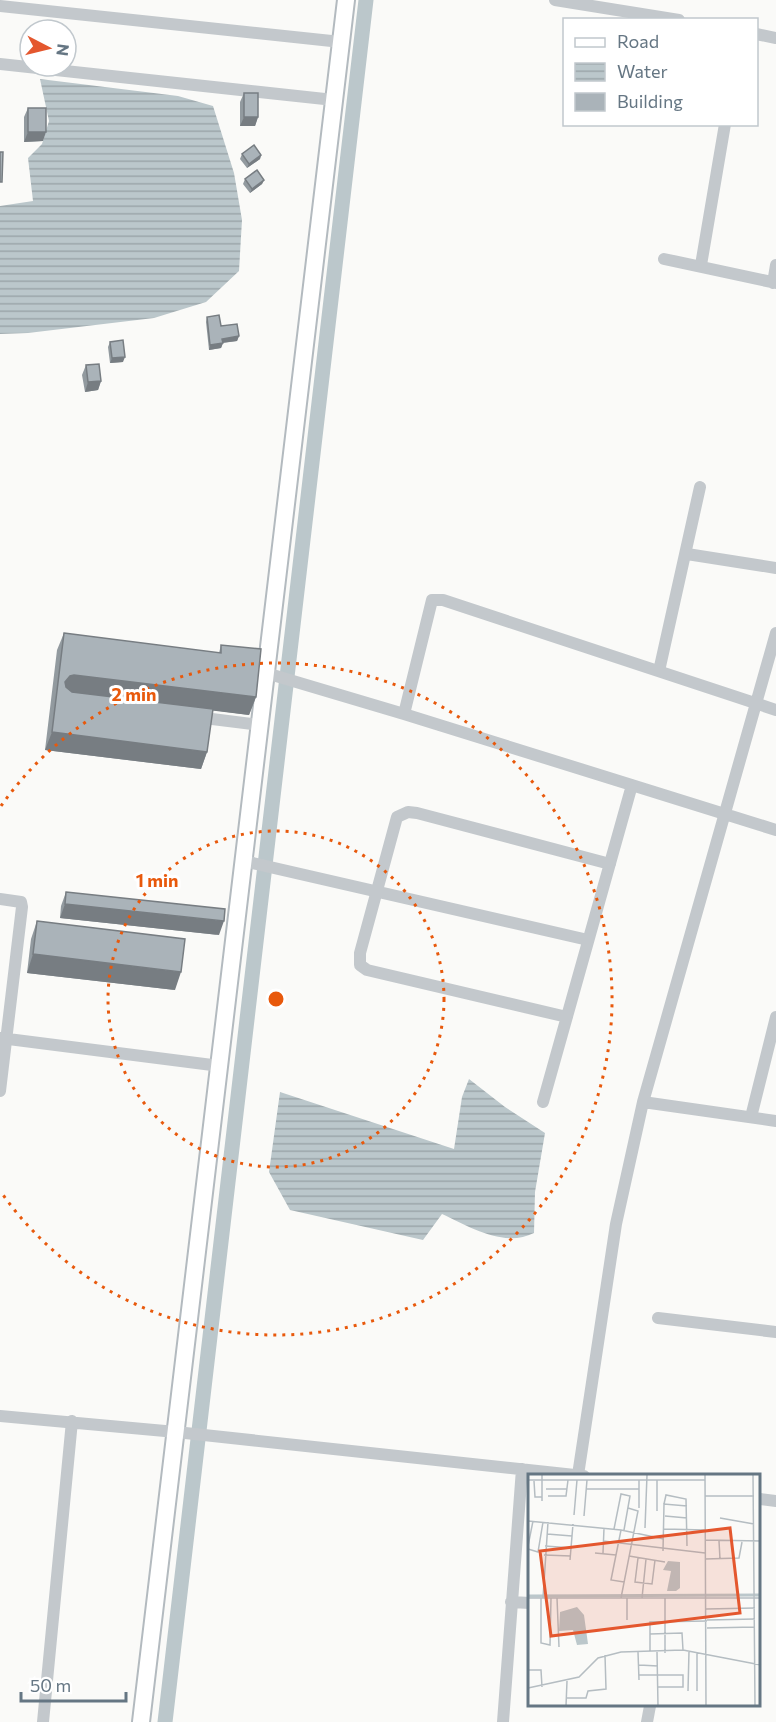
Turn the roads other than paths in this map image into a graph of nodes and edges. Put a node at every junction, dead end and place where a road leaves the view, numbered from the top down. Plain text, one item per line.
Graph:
1 (346, 0) edge
2 (555, 0) edge
3 (0, 6) edge
4 (667, 18) edge
5 (758, 34) edge
6 (776, 38) edge
7 (341, 42) junction
8 (0, 64) edge
9 (334, 100) junction
10 (725, 126) edge
11 (664, 259) dead end
12 (700, 265) junction
13 (776, 265) edge
14 (774, 283) edge
15 (700, 487) dead end
16 (687, 554) junction
17 (776, 568) edge
18 (776, 633) edge
19 (659, 671) junction
20 (279, 677) junction
21 (755, 702) junction
22 (776, 710) edge
23 (404, 714) junction
24 (180, 715) edge
25 (260, 725) junction
26 (632, 785) junction
27 (724, 813) junction
28 (776, 831) edge
29 (248, 861) junction
30 (610, 864) junction
31 (376, 890) junction
32 (0, 899) edge
33 (588, 940) junction
34 (567, 1017) junction
35 (776, 1017) edge
36 (3, 1039) edge
37 (220, 1066) junction
38 (0, 1090) edge
39 (543, 1102) dead end
40 (643, 1102) junction
41 (750, 1118) junction
42 (776, 1121) edge
43 (658, 1318) dead end
44 (776, 1332) edge
45 (0, 1416) edge
46 (72, 1421) junction
47 (179, 1432) junction
48 (522, 1469) junction
49 (564, 1474) edge
50 (581, 1474) edge
51 (761, 1499) edge
52 (776, 1501) edge
53 (511, 1602) junction
54 (528, 1603) edge
55 (650, 1707) edge
56 (43, 1722) edge
57 (141, 1722) edge
58 (503, 1722) edge
59 (647, 1722) edge

1 - 7 street
2 - 4 street
3 - 7 street
5 - 6 street
7 - 9 street
8 - 9 street
9 - 20 street
10 - 12 street
11 - 12 street
12 - 14 street
13 - 14 street
15 - 16 street
16 - 17 street
16 - 19 street
18 - 21 street
19 - 21 street
19 - 23 street
20 - 23 street
20 - 25 street
21 - 22 street
21 - 27 street
23 - 26 street
24 - 25 street
25 - 29 street
26 - 27 street
26 - 30 street
27 - 28 street
27 - 40 street
29 - 31 street
29 - 37 street
30 - 31 street
30 - 33 street
31 - 33 street
31 - 34 street
32 - 36 street
33 - 34 street
34 - 39 street
35 - 41 street
36 - 37 street
36 - 38 street
37 - 47 street
40 - 41 street
40 - 50 street
41 - 42 street
43 - 44 street
45 - 46 street
46 - 47 street
46 - 56 street
47 - 48 street
47 - 57 street
48 - 49 street
48 - 53 street
51 - 52 street
53 - 54 street
53 - 58 street
55 - 59 street

